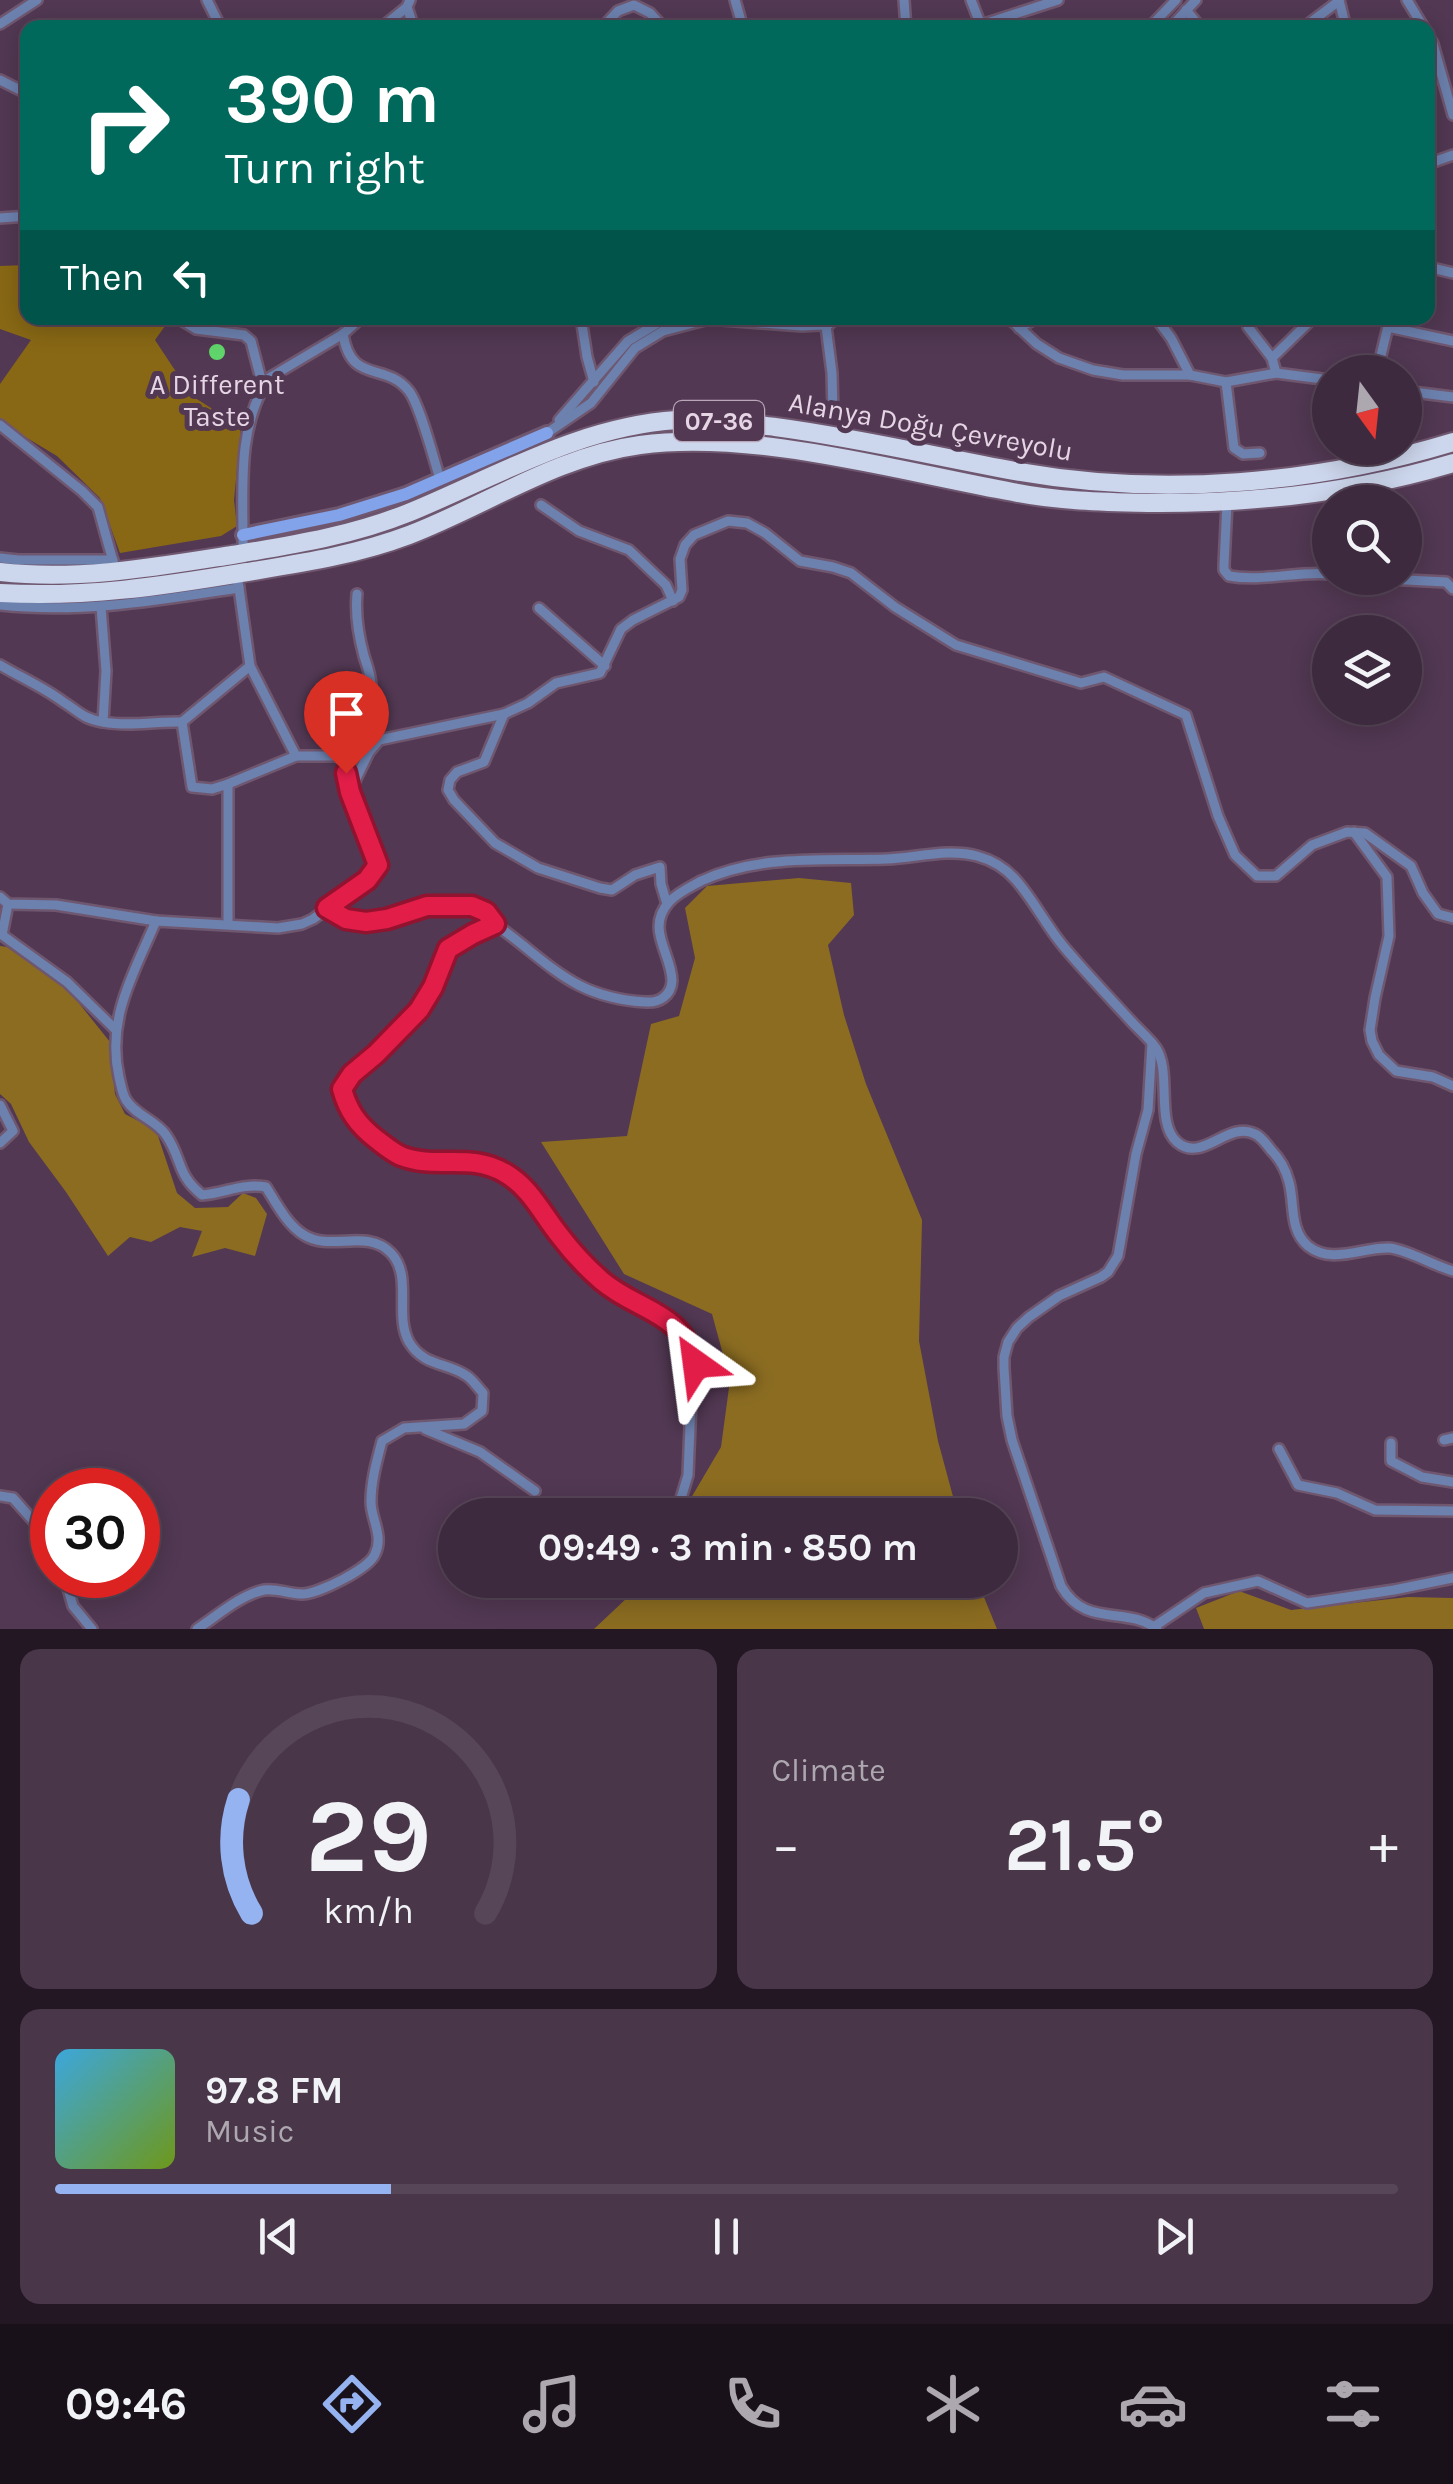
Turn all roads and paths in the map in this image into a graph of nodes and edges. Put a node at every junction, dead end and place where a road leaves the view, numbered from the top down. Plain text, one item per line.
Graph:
1 (36, 0) edge
2 (208, 0) edge
3 (224, 0) edge
4 (1058, 0) edge
5 (1176, 0) edge
6 (1196, 0) edge
7 (1339, 0) edge
8 (634, 2) edge
9 (409, 3) edge
10 (1044, 3) edge
11 (1186, 10) junction
12 (215, 13) junction
13 (218, 20) edge
14 (390, 20) edge
15 (610, 20) edge
16 (657, 20) edge
17 (997, 20) edge
18 (1157, 20) edge
19 (1177, 20) edge
20 (1194, 20) edge
21 (1313, 20) edge
22 (0, 24) edge
23 (1435, 51) edge
24 (1453, 114) edge
25 (189, 325) edge
26 (353, 325) edge
27 (582, 325) edge
28 (656, 325) edge
29 (686, 325) edge
30 (827, 325) edge
31 (1016, 325) edge
32 (1024, 325) edge
33 (1161, 325) edge
34 (1248, 325) edge
35 (1306, 325) edge
36 (1388, 325) edge
37 (1399, 325) edge
38 (1019, 328) junction
39 (343, 334) junction
40 (1453, 341) edge
41 (1381, 355) edge
42 (1272, 358) junction
43 (1276, 373) junction
44 (1190, 376) junction
45 (1312, 378) edge
46 (594, 382) junction
47 (1226, 382) junction
48 (263, 386) junction
49 (1422, 392) edge
50 (1453, 396) edge
51 (833, 413) dead end
52 (0, 425) edge
53 (547, 433) junction
54 (1453, 442) edge
55 (1260, 453) dead end
56 (1453, 463) edge
57 (440, 479) junction
58 (1228, 502) junction
59 (541, 505) dead end
60 (243, 544) junction
61 (0, 558) edge
62 (114, 566) junction
63 (0, 572) edge
64 (1312, 573) edge
65 (238, 581) junction
66 (1422, 581) edge
67 (1453, 589) edge
68 (0, 593) edge
69 (357, 594) dead end
70 (672, 601) junction
71 (0, 605) edge
72 (101, 607) junction
73 (539, 608) dead end
74 (0, 665) edge
75 (250, 666) junction
76 (605, 666) junction
77 (504, 714) junction
78 (103, 722) junction
79 (182, 722) junction
80 (296, 756) junction
81 (344, 758) junction
82 (228, 784) junction
83 (350, 792) junction
84 (1354, 832) junction
85 (4, 901) edge
86 (667, 904) junction
87 (327, 908) junction
88 (1453, 918) edge
89 (156, 921) junction
90 (228, 924) junction
91 (495, 924) junction
92 (1, 935) edge
93 (116, 1030) junction
94 (1152, 1043) junction
95 (1453, 1086) edge
96 (0, 1105) edge
97 (0, 1143) edge
98 (1453, 1272) edge
99 (420, 1427) junction
100 (1392, 1443) dead end
101 (1280, 1450) dead end
102 (1453, 1482) edge
103 (535, 1490) dead end
104 (0, 1496) edge
105 (681, 1498) edge
106 (1453, 1510) edge
107 (30, 1517) edge
108 (1453, 1578) edge
109 (71, 1598) edge
110 (1156, 1628) edge
111 (92, 1629) edge
112 (196, 1629) edge

1 - 22 street
2 - 12 street
3 - 12 street
4 - 10 street
5 - 18 street
6 - 11 street
7 - 21 street
8 - 15 street
8 - 16 street
9 - 14 street
10 - 17 street
11 - 19 street
11 - 20 street
12 - 13 street
23 - 24 street
25 - 48 street
26 - 39 street
27 - 46 street
28 - 46 street
29 - 53 street
30 - 51 street
31 - 38 street
32 - 38 street
33 - 44 street
34 - 42 street
35 - 42 street
36 - 41 street
37 - 40 street
38 - 44 street
39 - 48 street
39 - 57 street
42 - 43 street
43 - 45 street
43 - 47 street
44 - 47 street
46 - 53 street
47 - 55 street
48 - 60 street
49 - 50 street
52 - 62 street
53 - 57 street
54 - 60 highway, Alanya Doğu Çevreyolu / 07-36
56 - 58 highway, Alanya Doğu Çevreyolu / 07-36
57 - 60 street
58 - 64 street
58 - 65 highway, Alanya Doğu Çevreyolu / 07-36
59 - 70 street
60 - 62 highway, Alanya Doğu Çevreyolu / 07-36
61 - 62 street
62 - 63 highway, Alanya Doğu Çevreyolu / 07-36
65 - 68 highway, Alanya Doğu Çevreyolu / 07-36
65 - 72 street
65 - 75 street
66 - 67 street
69 - 81 street
70 - 76 street
70 - 84 street
71 - 72 street
72 - 78 street
73 - 76 street
74 - 78 street
75 - 79 street
75 - 80 street
76 - 77 street
77 - 83 street
77 - 86 street
78 - 79 street
79 - 82 street
80 - 81 street
80 - 82 street
81 - 83 street
82 - 90 street
83 - 87 street
84 - 88 street
84 - 95 street
85 - 89 street
85 - 92 street
86 - 91 street
86 - 94 street
87 - 90 street
87 - 91 street
89 - 90 street
89 - 93 street
91 - 105 street
92 - 93 street
93 - 99 street
94 - 98 street
94 - 110 street
96 - 97 street
99 - 103 street
99 - 112 street
100 - 102 street
101 - 106 street
104 - 107 street
108 - 110 street
109 - 111 street

